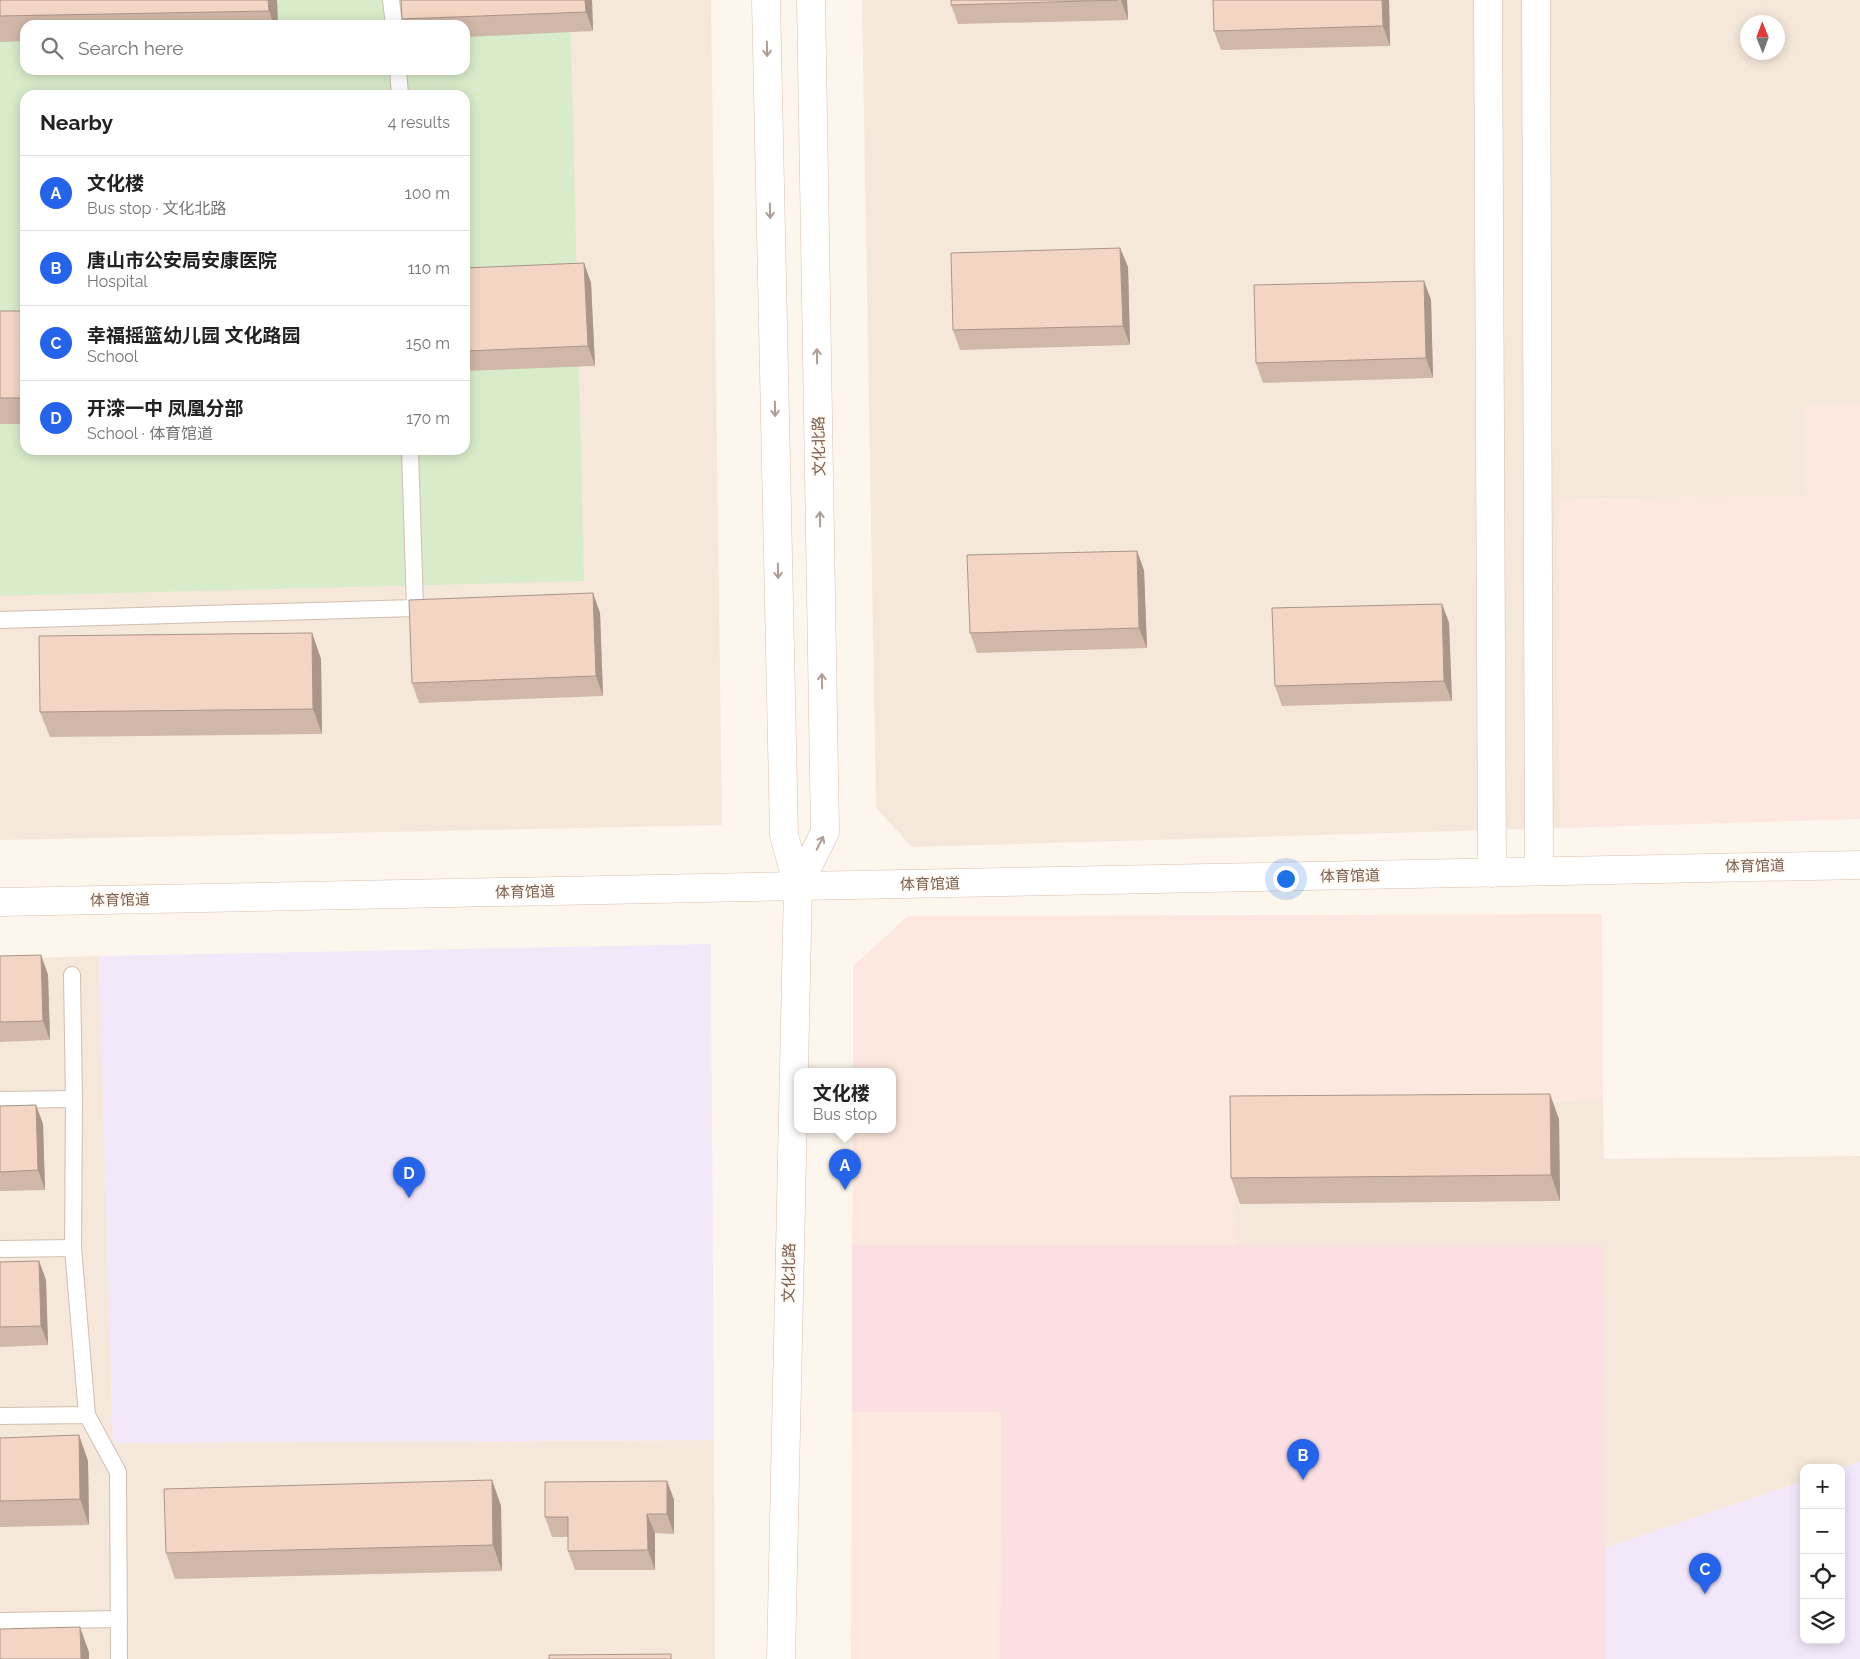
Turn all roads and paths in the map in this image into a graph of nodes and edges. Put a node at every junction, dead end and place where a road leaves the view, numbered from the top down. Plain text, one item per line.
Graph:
1 (391, 0) edge
2 (766, 0) edge
3 (811, 0) edge
4 (1488, 0) edge
5 (1536, 0) edge
6 (393, 20) edge
7 (398, 75) edge
8 (400, 90) edge
9 (410, 455) edge
10 (0, 620) edge
11 (1860, 865) edge
12 (1539, 870) junction
13 (1492, 873) junction
14 (798, 886) junction
15 (0, 902) edge
16 (72, 975) dead end
17 (74, 1099) junction
18 (0, 1100) edge
19 (0, 1248) edge
20 (73, 1248) junction
21 (87, 1415) junction
22 (0, 1416) edge
23 (119, 1619) junction
24 (0, 1621) edge
25 (119, 1659) edge
26 (781, 1659) edge

1 - 6 lane
2 -> 14 street, 文化北路
14 -> 3 street, 文化北路
4 - 13 street
5 - 12 street
7 - 8 lane
9 - 10 lane
11 - 12 street, 体育馆道
12 - 13 street, 体育馆道
13 - 14 street, 体育馆道
14 - 15 street, 体育馆道
14 - 26 street, 文化北路
16 - 17 lane
17 - 18 lane
17 - 20 lane
19 - 20 lane
20 - 21 lane
21 - 22 lane
21 - 23 lane
23 - 24 lane
23 - 25 lane

